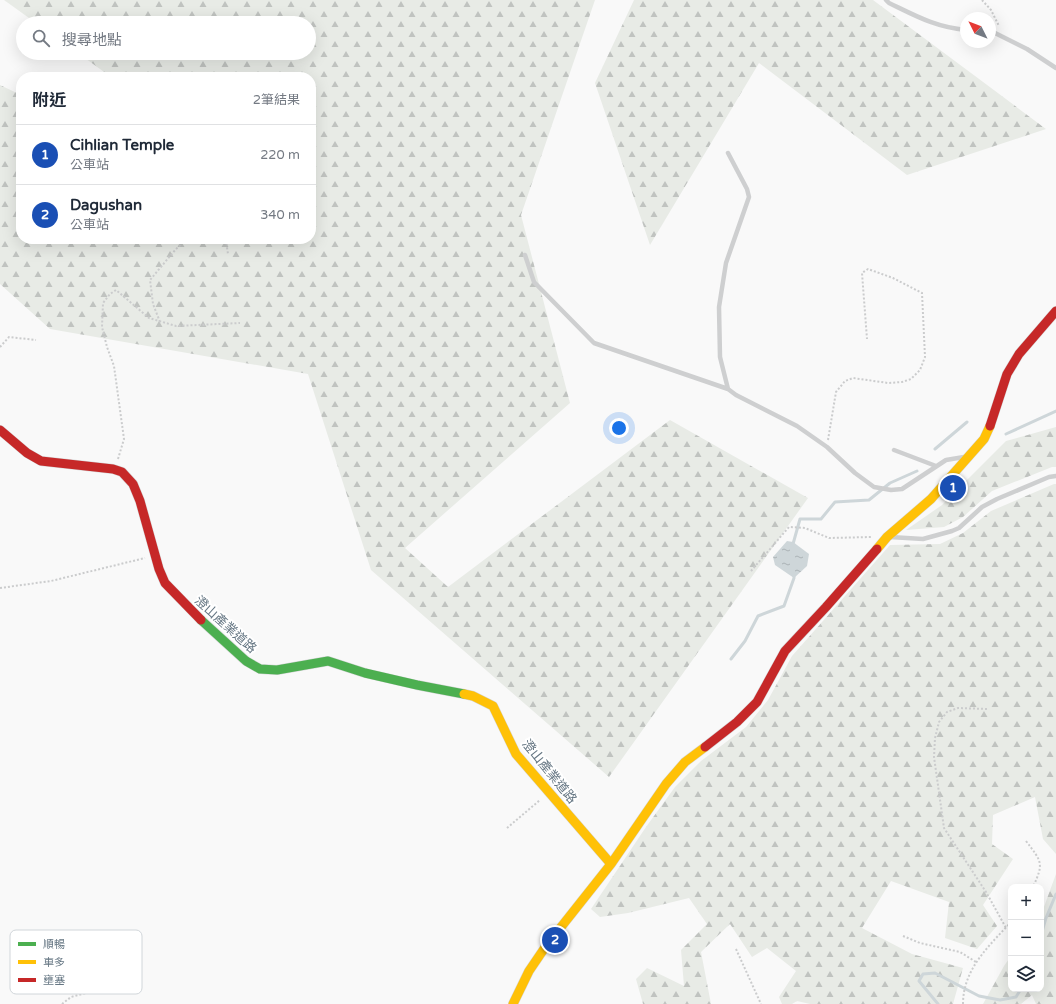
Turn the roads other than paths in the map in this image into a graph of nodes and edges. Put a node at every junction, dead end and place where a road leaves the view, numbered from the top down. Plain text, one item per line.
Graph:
1 (886, 0) edge
2 (960, 29) edge
3 (996, 33) edge
4 (1056, 68) edge
5 (728, 153) dead end
6 (525, 255) dead end
7 (1056, 311) edge
8 (728, 389) junction
9 (0, 430) edge
10 (894, 450) dead end
11 (972, 455) junction
12 (936, 466) junction
13 (1056, 476) edge
14 (887, 537) junction
15 (610, 864) junction
16 (513, 1004) edge

1 - 2 lane
3 - 4 lane
5 - 8 lane
6 - 8 lane
7 - 11 street
8 - 12 lane
9 - 15 street, 澄山產業道路
10 - 12 lane
11 - 12 lane
11 - 14 street
13 - 14 lane
14 - 15 street
15 - 16 street

